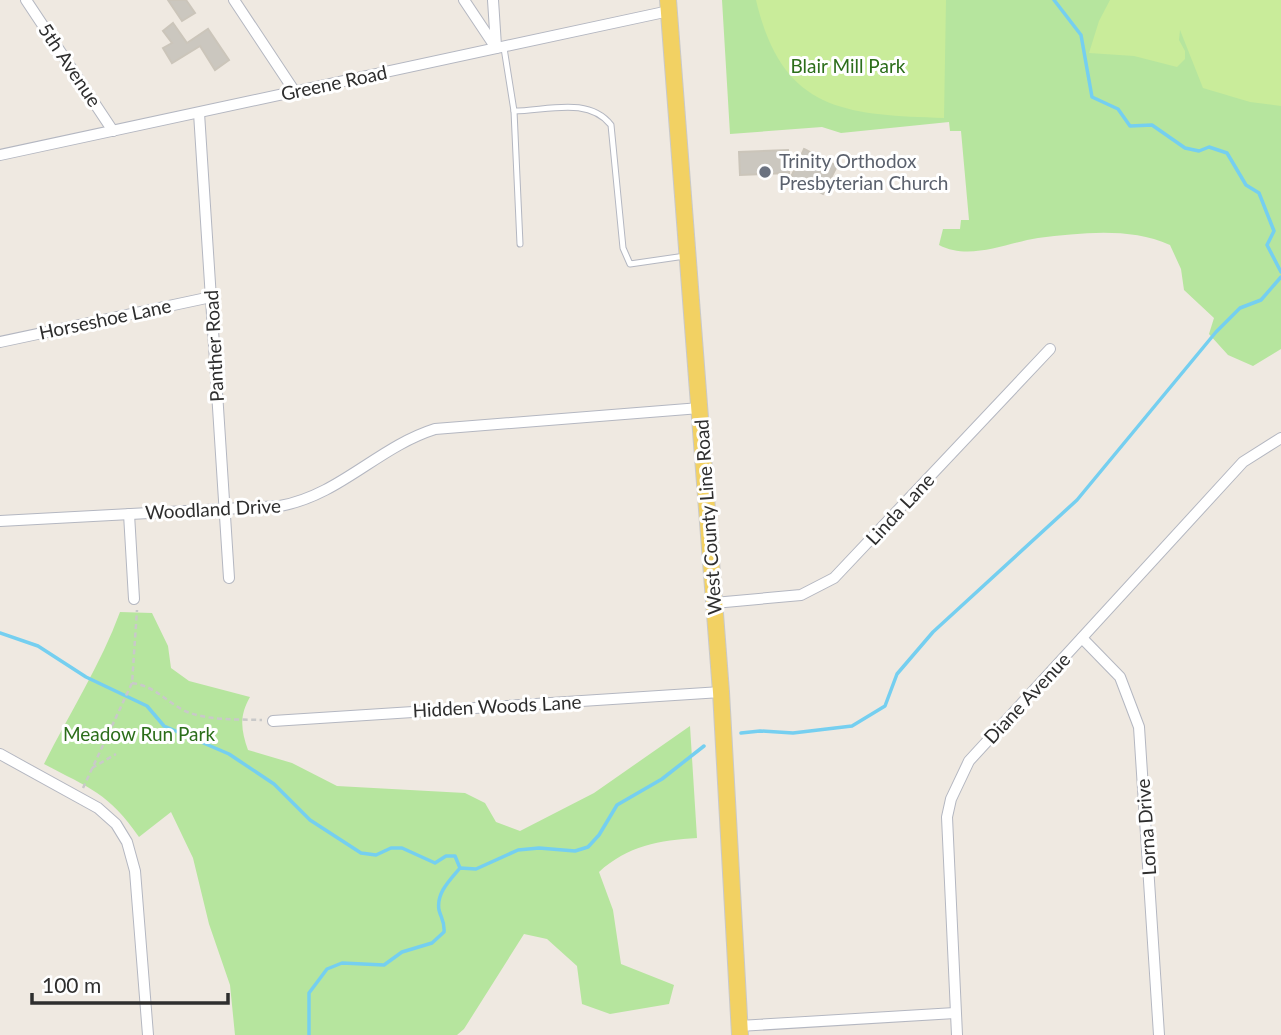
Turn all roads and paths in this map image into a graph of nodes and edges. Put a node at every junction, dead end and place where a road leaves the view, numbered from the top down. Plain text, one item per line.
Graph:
1 (26, 0) edge
2 (234, 0) edge
3 (464, 0) edge
4 (493, 0) edge
5 (668, 5) edge
6 (500, 47) junction
7 (295, 92) junction
8 (514, 111) junction
9 (200, 113) junction
10 (113, 131) junction
11 (0, 155) edge
12 (520, 244) dead end
13 (688, 256) junction
14 (211, 297) junction
15 (0, 342) edge
16 (1050, 349) dead end
17 (700, 408) junction
18 (1281, 439) edge
19 (223, 509) junction
20 (129, 514) junction
21 (0, 521) edge
22 (229, 578) dead end
23 (134, 599) joint
24 (714, 603) junction
25 (1082, 638) junction
26 (132, 683) junction
27 (721, 692) junction
28 (273, 721) joint
29 (0, 754) edge
30 (116, 754) dead end
31 (92, 768) junction
32 (78, 797) junction
33 (955, 1013) junction
34 (740, 1030) edge
35 (148, 1035) edge
36 (957, 1035) edge
37 (1159, 1035) edge

1 - 10 street, 5th Avenue
2 - 7 street
3 - 6 street
4 - 6 street
5 - 6 street, Greene Road
5 - 13 main road, West County Line Road
6 - 7 street, Greene Road
6 - 8 lane
7 - 9 street, Greene Road
8 - 12 lane
8 - 13 lane
9 - 10 street, Greene Road
9 - 14 street, Panther Road
10 - 11 street, Greene Road
13 - 17 main road, West County Line Road
14 - 15 street, Horseshoe Lane
14 - 19 street, Panther Road
16 - 24 street, Linda Lane
17 - 19 street, Woodland Drive
17 - 24 main road, West County Line Road
18 - 25 street, Diane Avenue
19 - 20 street, Woodland Drive
19 - 22 street, Panther Road
20 - 21 street, Woodland Drive
20 - 23 street
23 - 26 path
24 - 27 main road, West County Line Road
25 - 33 street, Diane Avenue
25 - 37 street, Lorna Drive
26 - 28 path
26 - 31 path
27 - 28 street, Hidden Woods Lane
27 - 34 main road, West County Line Road
29 - 32 street
30 - 31 path
31 - 32 path
32 - 35 street
33 - 34 street
33 - 36 street, Diane Avenue

